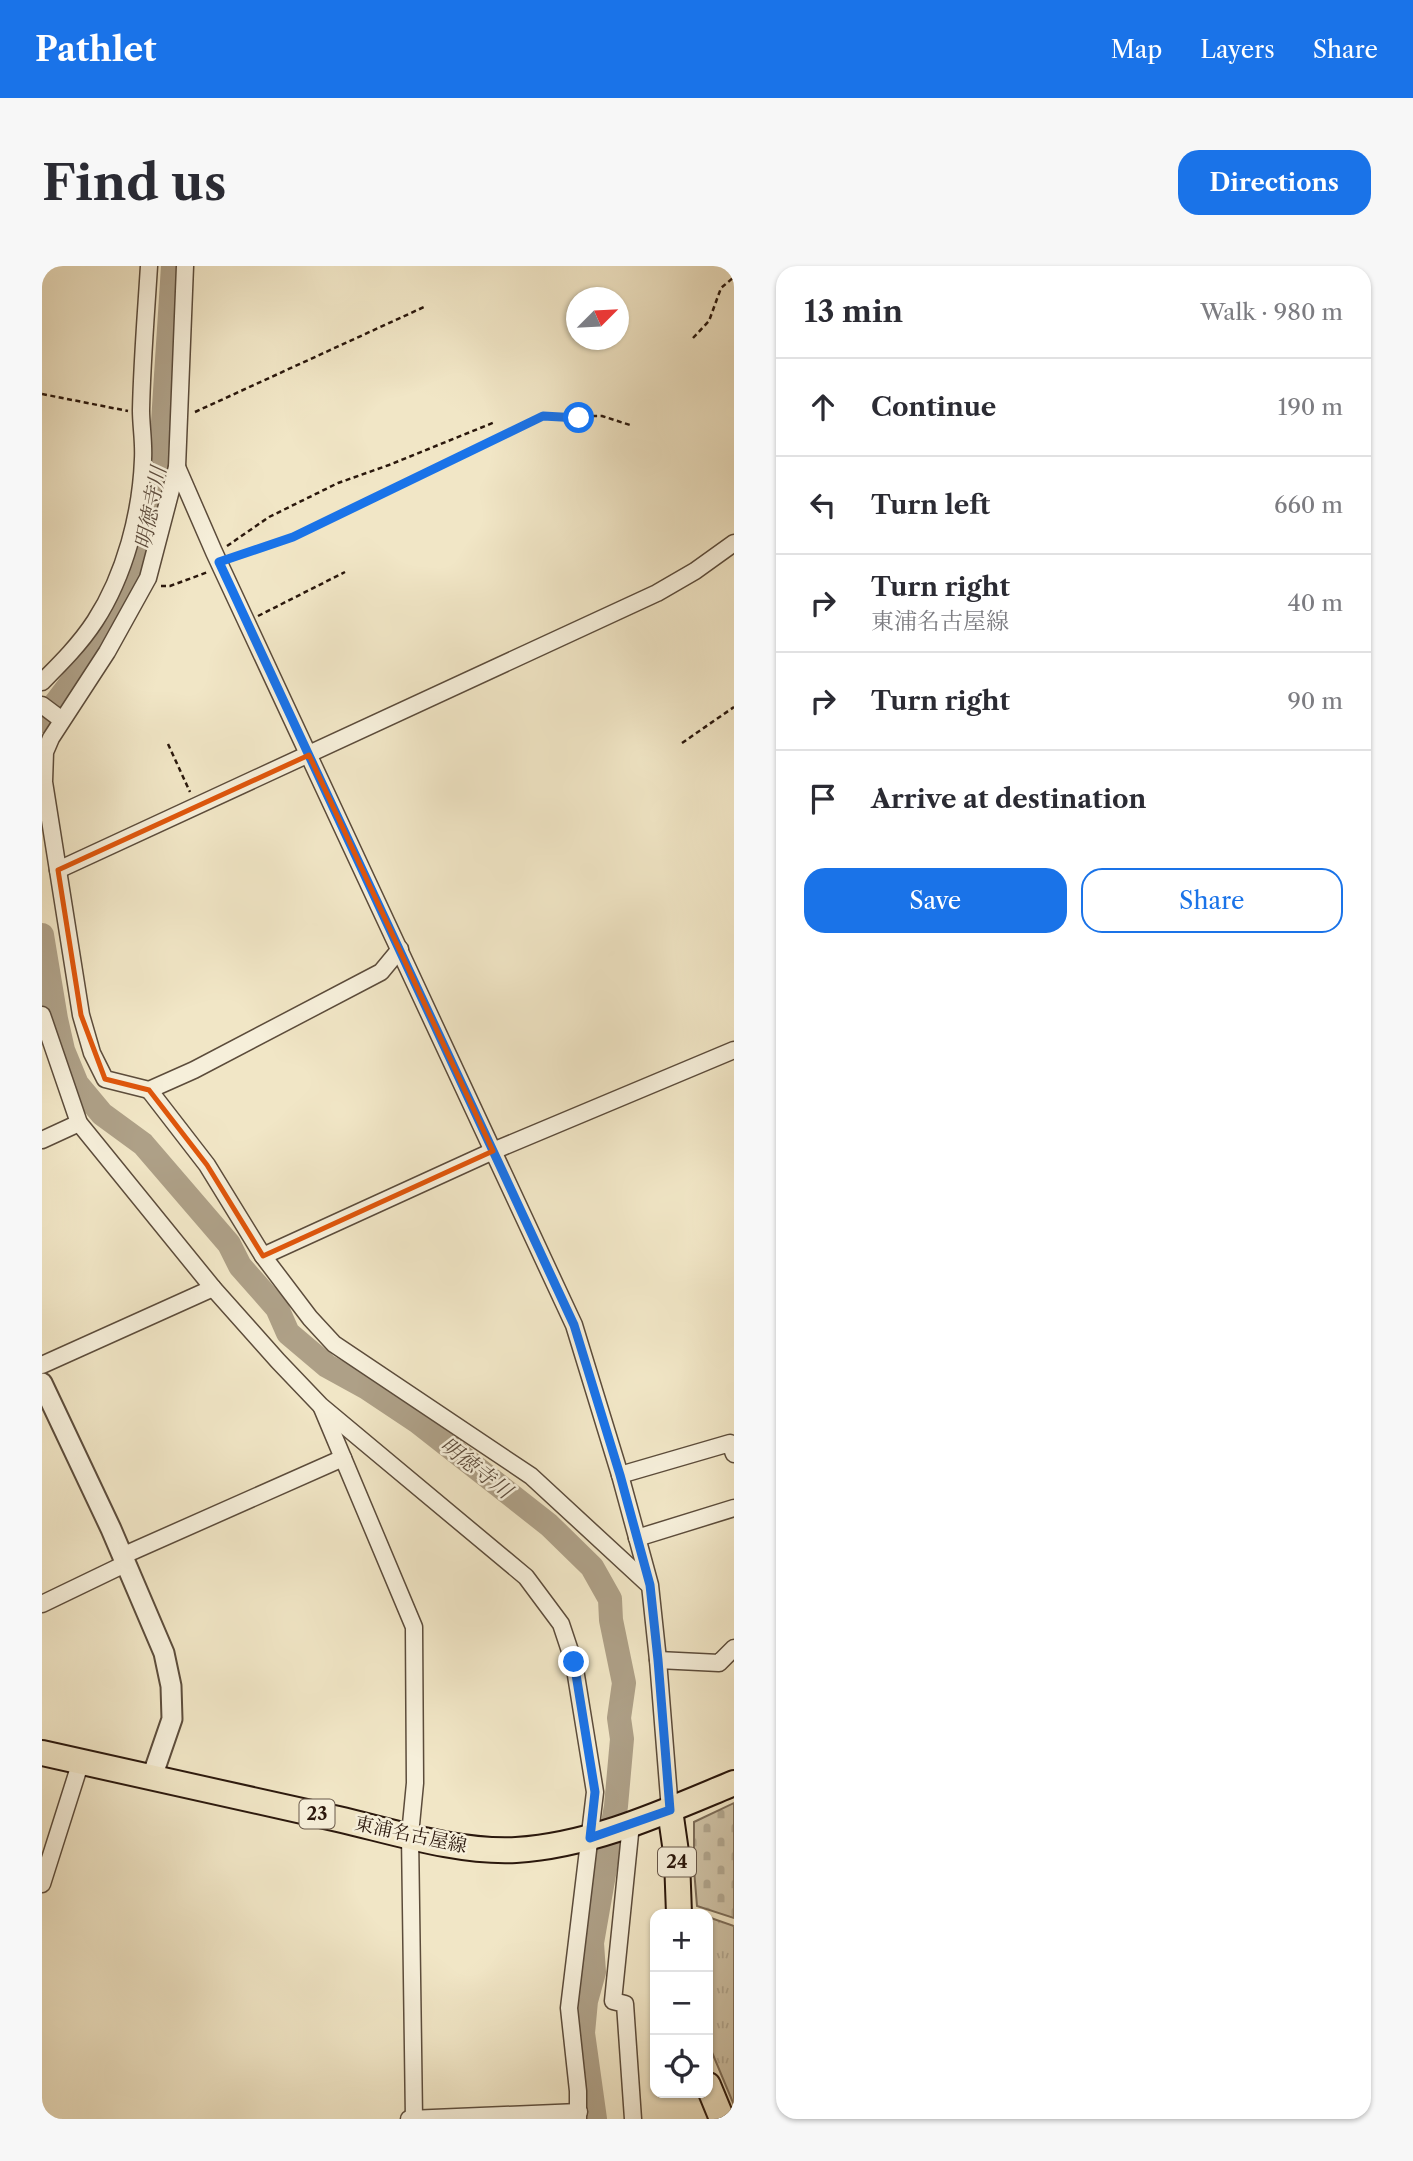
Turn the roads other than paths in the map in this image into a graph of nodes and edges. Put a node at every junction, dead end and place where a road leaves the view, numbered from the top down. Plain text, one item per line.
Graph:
1 (149, 266) edge
2 (185, 266) edge
3 (177, 467) junction
4 (734, 543) edge
5 (42, 682) edge
6 (42, 705) edge
7 (59, 718) junction
8 (309, 755) junction
9 (58, 870) junction
10 (400, 949) junction
11 (42, 1015) edge
12 (734, 1050) edge
13 (149, 1090) junction
14 (79, 1124) junction
15 (42, 1140) edge
16 (493, 1150) junction
17 (263, 1256) junction
18 (213, 1288) junction
19 (42, 1365) edge
20 (42, 1383) edge
21 (321, 1406) junction
22 (734, 1454) edge
23 (343, 1458) junction
24 (620, 1475) junction
25 (734, 1508) edge
26 (637, 1538) junction
27 (123, 1560) junction
28 (650, 1585) junction
29 (42, 1604) edge
30 (734, 1647) edge
31 (658, 1660) junction
32 (42, 1753) edge
33 (81, 1761) junction
34 (152, 1777) junction
35 (734, 1783) edge
36 (670, 1810) junction
37 (631, 1824) junction
38 (410, 1835) junction
39 (592, 1837) junction
40 (42, 1884) edge
41 (679, 1909) edge
42 (713, 2097) edge
43 (578, 2116) edge
44 (412, 2119) edge
45 (634, 2119) edge
46 (722, 2119) edge

1 - 5 street
2 - 3 street
3 - 7 street
3 - 8 street
4 - 8 street
6 - 7 street
7 - 9 street
8 - 9 street
8 - 10 street
9 - 13 street
10 - 13 street
10 - 16 street
11 - 14 street
12 - 16 street
13 - 17 street
14 - 15 street
14 - 18 street
16 - 17 street
16 - 24 street
17 - 28 street
18 - 19 street
18 - 21 street
20 - 27 street
21 - 23 street
21 - 39 street
22 - 24 street
23 - 27 street
23 - 38 street
24 - 26 street
25 - 26 street
26 - 28 street
27 - 29 street
27 - 34 street
28 - 31 street
30 - 31 street
31 - 36 street
32 - 33 main road, 東浦名古屋線 / 23
33 - 34 main road, 東浦名古屋線 / 23
33 - 40 street
34 - 38 main road, 東浦名古屋線 / 23
35 - 36 main road, 東浦名古屋線 / 23
36 - 37 main road, 東浦名古屋線 / 23
36 - 41 main road, 24
37 - 39 main road, 東浦名古屋線 / 23
37 - 45 street
38 - 39 main road, 東浦名古屋線 / 23
38 - 44 street
39 - 43 street
42 - 46 main road
43 - 44 street

